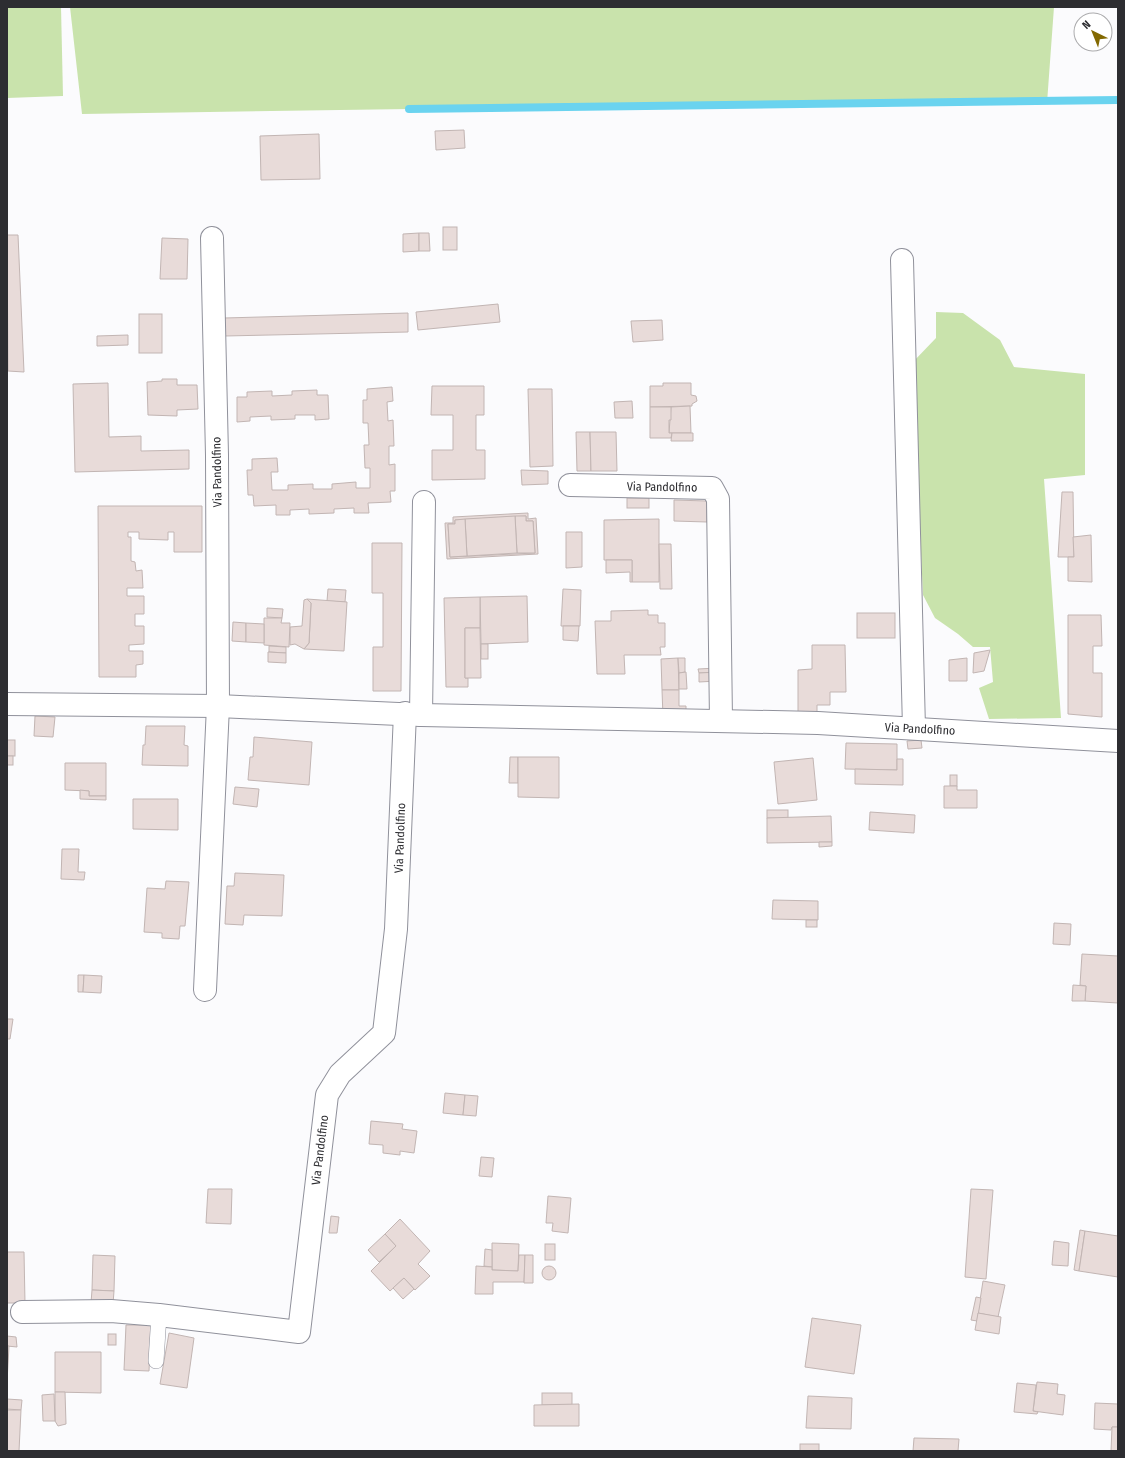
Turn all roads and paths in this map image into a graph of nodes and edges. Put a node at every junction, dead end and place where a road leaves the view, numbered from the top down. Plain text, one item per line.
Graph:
1 (212, 238) dead end
2 (902, 260) dead end
3 (570, 485) dead end
4 (424, 502) dead end
5 (7, 704) edge
6 (218, 706) junction
7 (413, 714) junction
8 (721, 720) junction
9 (914, 728) junction
10 (1118, 741) edge
11 (205, 990) dead end
12 (22, 1312) dead end
13 (159, 1315) junction
14 (156, 1362) dead end

1 - 6 street, Via Pandolfino
2 - 9 street
3 - 8 street, Via Pandolfino
4 - 7 street, Via Pandolfino
5 - 6 street, Via Pandolfino
6 - 7 street, Via Pandolfino
6 - 11 street, Via Pandolfino
7 - 8 street, Via Pandolfino
7 - 13 street, Via Pandolfino
8 - 9 street, Via Pandolfino
9 - 10 street, Via Pandolfino
12 - 13 street, Via Pandolfino
13 - 14 lane

